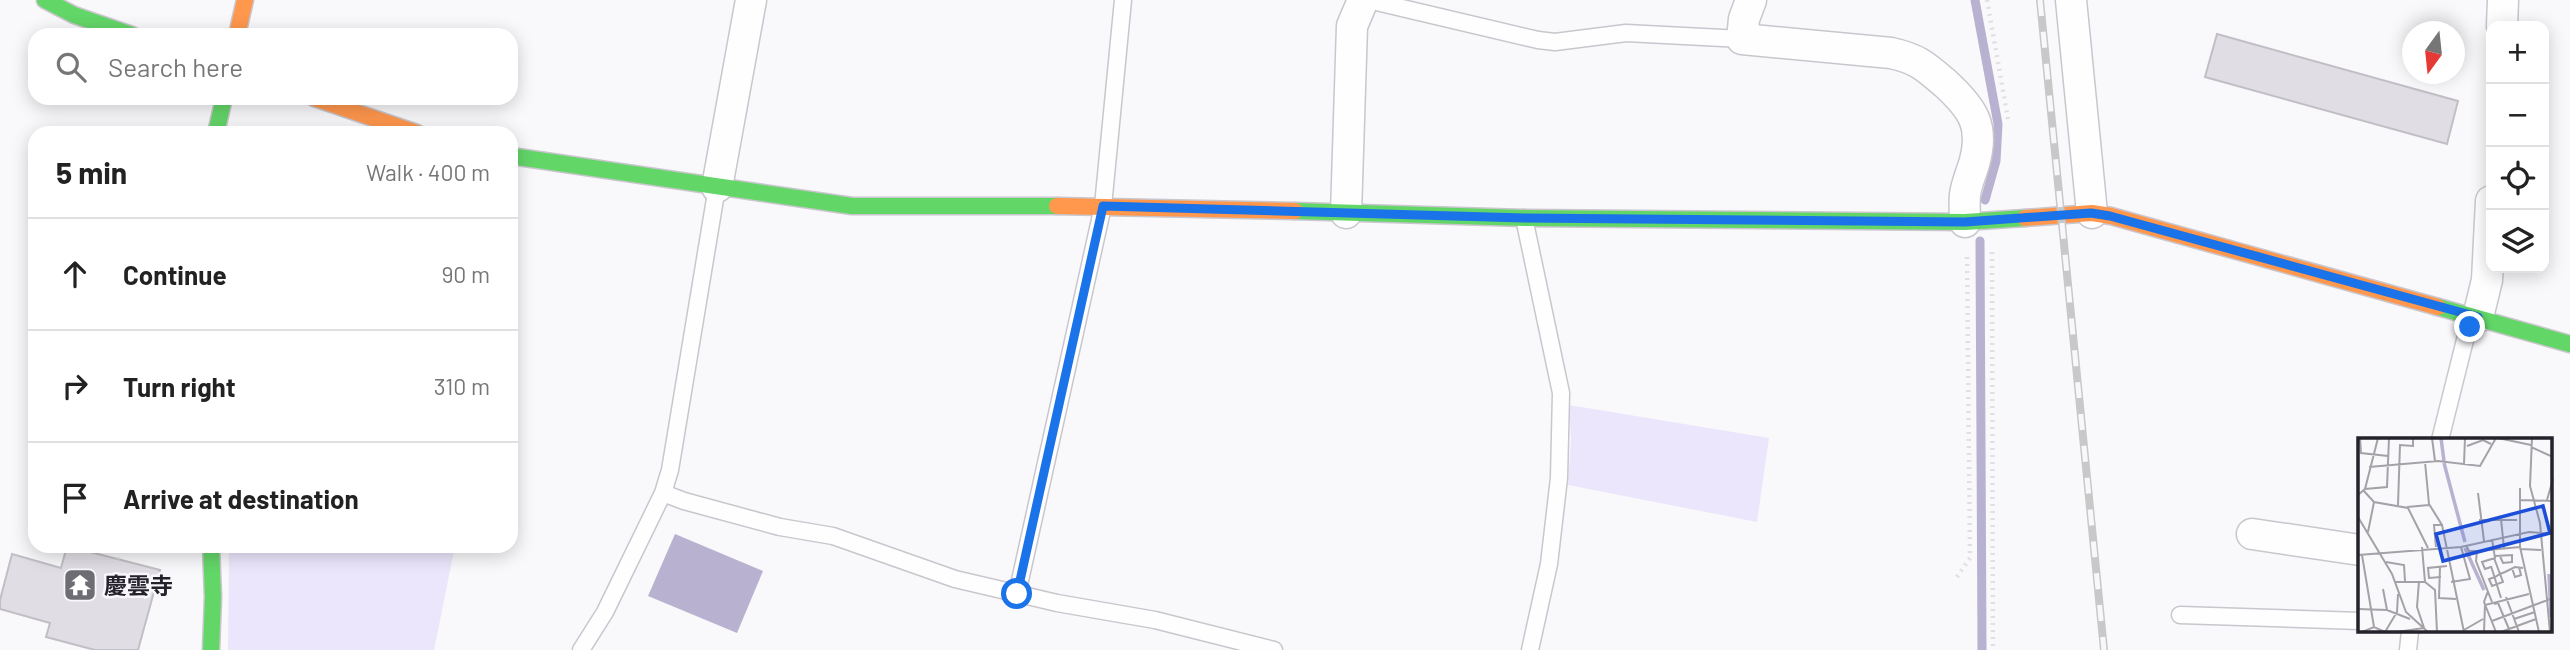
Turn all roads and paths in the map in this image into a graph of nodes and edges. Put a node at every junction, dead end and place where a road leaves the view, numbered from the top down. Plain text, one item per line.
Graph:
1 (45, 0) edge
2 (245, 0) edge
3 (751, 0) edge
4 (1123, 0) edge
5 (1363, 0) edge
6 (1368, 0) edge
7 (1751, 0) edge
8 (2071, 0) edge
9 (2503, 0) edge
10 (2502, 21) edge
11 (112, 28) edge
12 (239, 28) edge
13 (1742, 39) junction
14 (222, 105) edge
15 (335, 105) edge
16 (218, 126) edge
17 (396, 126) edge
18 (518, 157) edge
19 (718, 187) junction
20 (1103, 206) junction
21 (2491, 210) edge
22 (1346, 213) junction
23 (2091, 213) junction
24 (1524, 218) junction
25 (1979, 222) junction
26 (2478, 317) junction
27 (2570, 344) edge
28 (2440, 438) edge
29 (663, 493) junction
30 (2252, 534) dead end
31 (2358, 550) edge
32 (119, 553) edge
33 (211, 553) edge
34 (118, 559) dead end
35 (1957, 577) dead end
36 (1017, 594) junction
37 (2180, 615) dead end
38 (2358, 621) edge
39 (2410, 632) edge
40 (211, 650) edge
41 (581, 650) edge
42 (1274, 650) edge
43 (1530, 650) edge
44 (1993, 650) edge
45 (2408, 650) edge

1 - 11 street
2 - 12 street
3 - 19 street
4 - 20 lane
5 - 22 street
6 - 13 lane
7 - 13 street
8 - 23 street
9 - 10 street
13 - 25 street
14 - 16 street
15 - 17 street
18 - 19 street
19 - 20 street
19 - 29 lane
20 - 22 street
20 - 36 lane
21 - 26 street
22 - 24 street
23 - 25 street
23 - 26 street
24 - 25 street
24 - 43 lane
25 - 35 path
25 - 44 path
26 - 27 street
26 - 28 lane
29 - 36 lane
29 - 41 lane
30 - 31 street
32 - 34 path
33 - 40 street
36 - 42 lane
37 - 38 lane
39 - 45 lane

